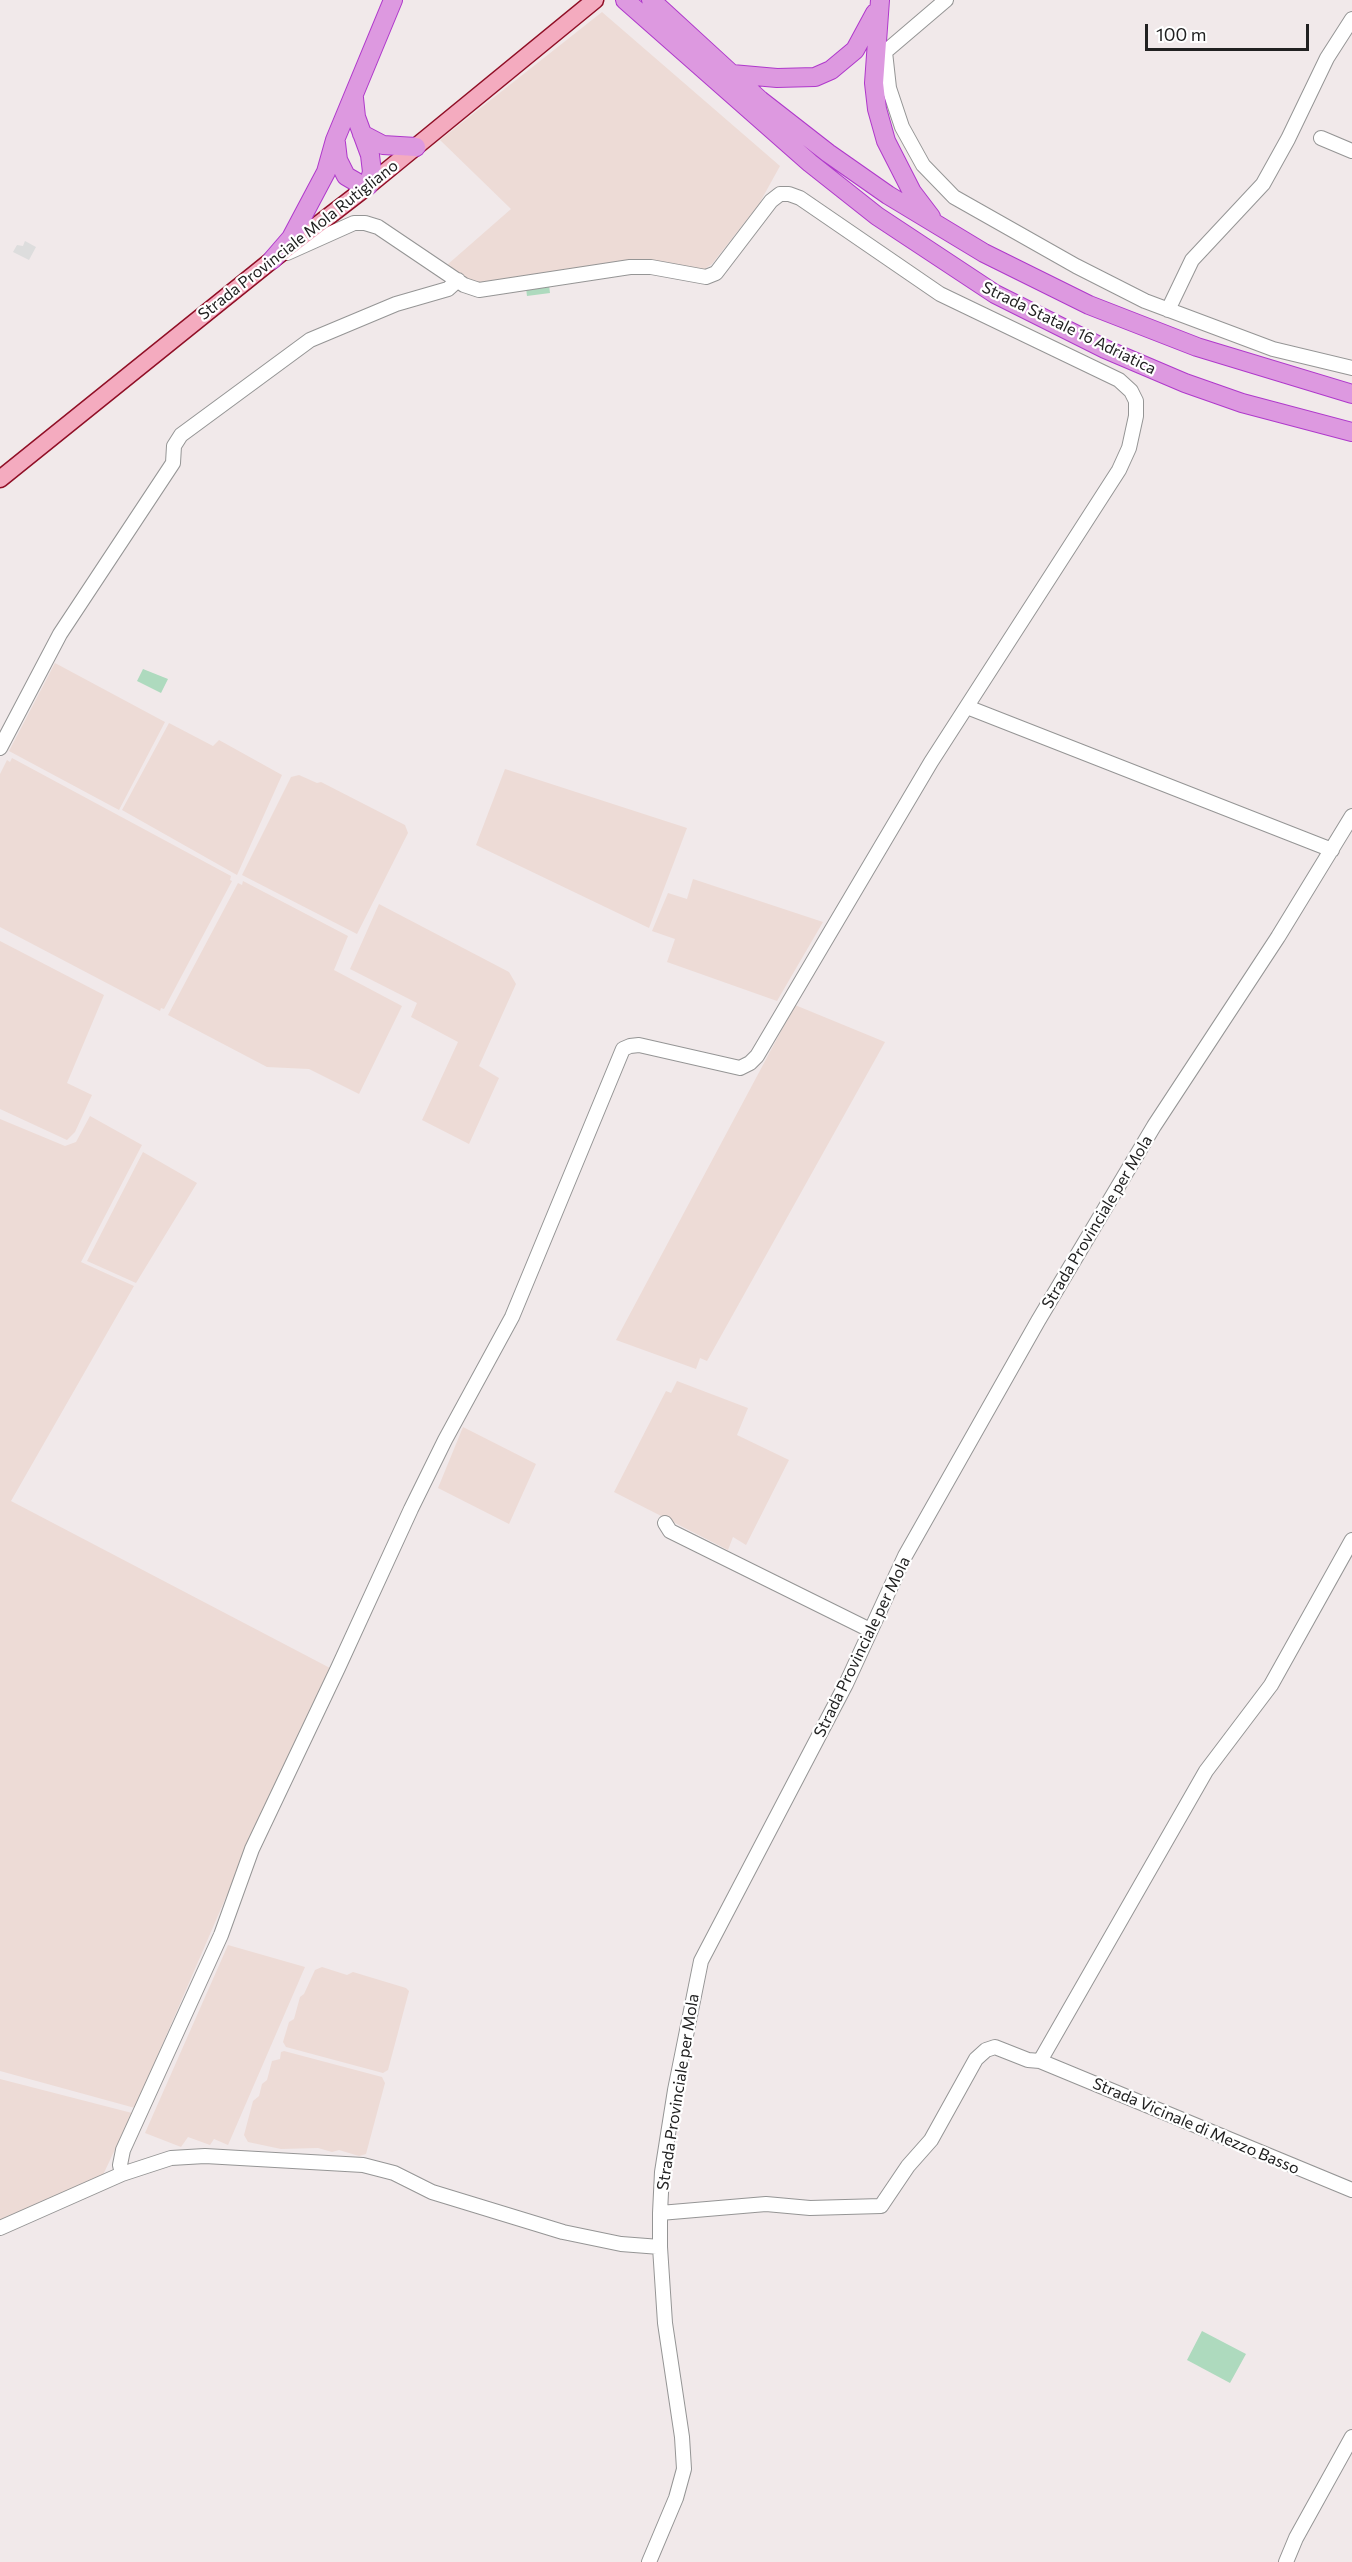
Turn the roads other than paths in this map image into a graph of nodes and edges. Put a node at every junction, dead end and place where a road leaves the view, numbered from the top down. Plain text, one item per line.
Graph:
1 (393, 0) edge
2 (596, 0) edge
3 (625, 0) edge
4 (946, 0) edge
5 (879, 3) edge
6 (655, 11) edge
7 (1352, 19) edge
8 (732, 74) junction
9 (354, 98) junction
10 (362, 134) junction
11 (1321, 138) dead end
12 (336, 140) junction
13 (416, 147) junction
14 (1352, 151) edge
15 (368, 186) junction
16 (935, 224) junction
17 (272, 260) junction
18 (458, 280) junction
19 (1168, 310) junction
20 (1352, 369) edge
21 (1352, 394) edge
22 (1352, 432) edge
23 (0, 479) edge
24 (967, 708) junction
25 (0, 748) edge
26 (1352, 816) edge
27 (1332, 850) junction
28 (665, 1523) dead end
29 (1352, 1540) edge
30 (870, 1630) junction
31 (1040, 2061) junction
32 (122, 2174) junction
33 (1352, 2190) edge
34 (660, 2213) junction
35 (0, 2228) edge
36 (660, 2247) junction
37 (1352, 2437) edge
38 (649, 2562) edge
39 (1286, 2562) edge

1 - 9 highway
2 - 13 main road, Strada Provinciale Mola Rutigliano
3 - 6 highway, Strada Statale 16 Adriatica
4 - 19 street
5 - 8 highway
5 - 16 highway
6 - 8 highway, Strada Statale 16 Adriatica
6 - 22 highway, Strada Statale 16 Adriatica
7 - 19 street
8 - 16 highway, Strada Statale 16 Adriatica
9 - 10 highway
9 - 12 highway
10 - 13 highway
10 - 15 highway
11 - 14 street
12 - 15 highway
12 - 17 highway
13 - 15 main road, Strada Provinciale Mola Rutigliano
15 - 17 main road, Strada Provinciale Mola Rutigliano
16 - 21 highway, Strada Statale 16 Adriatica
17 - 18 street
17 - 23 main road, Strada Provinciale Mola Rutigliano
18 - 24 street
18 - 25 street
19 - 20 street
24 - 27 street
24 - 32 street
26 - 27 street, Strada Provinciale per Mola
27 - 30 street, Strada Provinciale per Mola
28 - 30 street
29 - 31 street
30 - 34 street, Strada Provinciale per Mola
31 - 33 street, Strada Vicinale di Mezzo Basso
31 - 34 street, Strada Vicinale di Mezzo Basso
32 - 35 street
32 - 36 street
34 - 36 street, Strada Provinciale per Mola
36 - 38 street, Strada Provinciale per Mola
37 - 39 street

